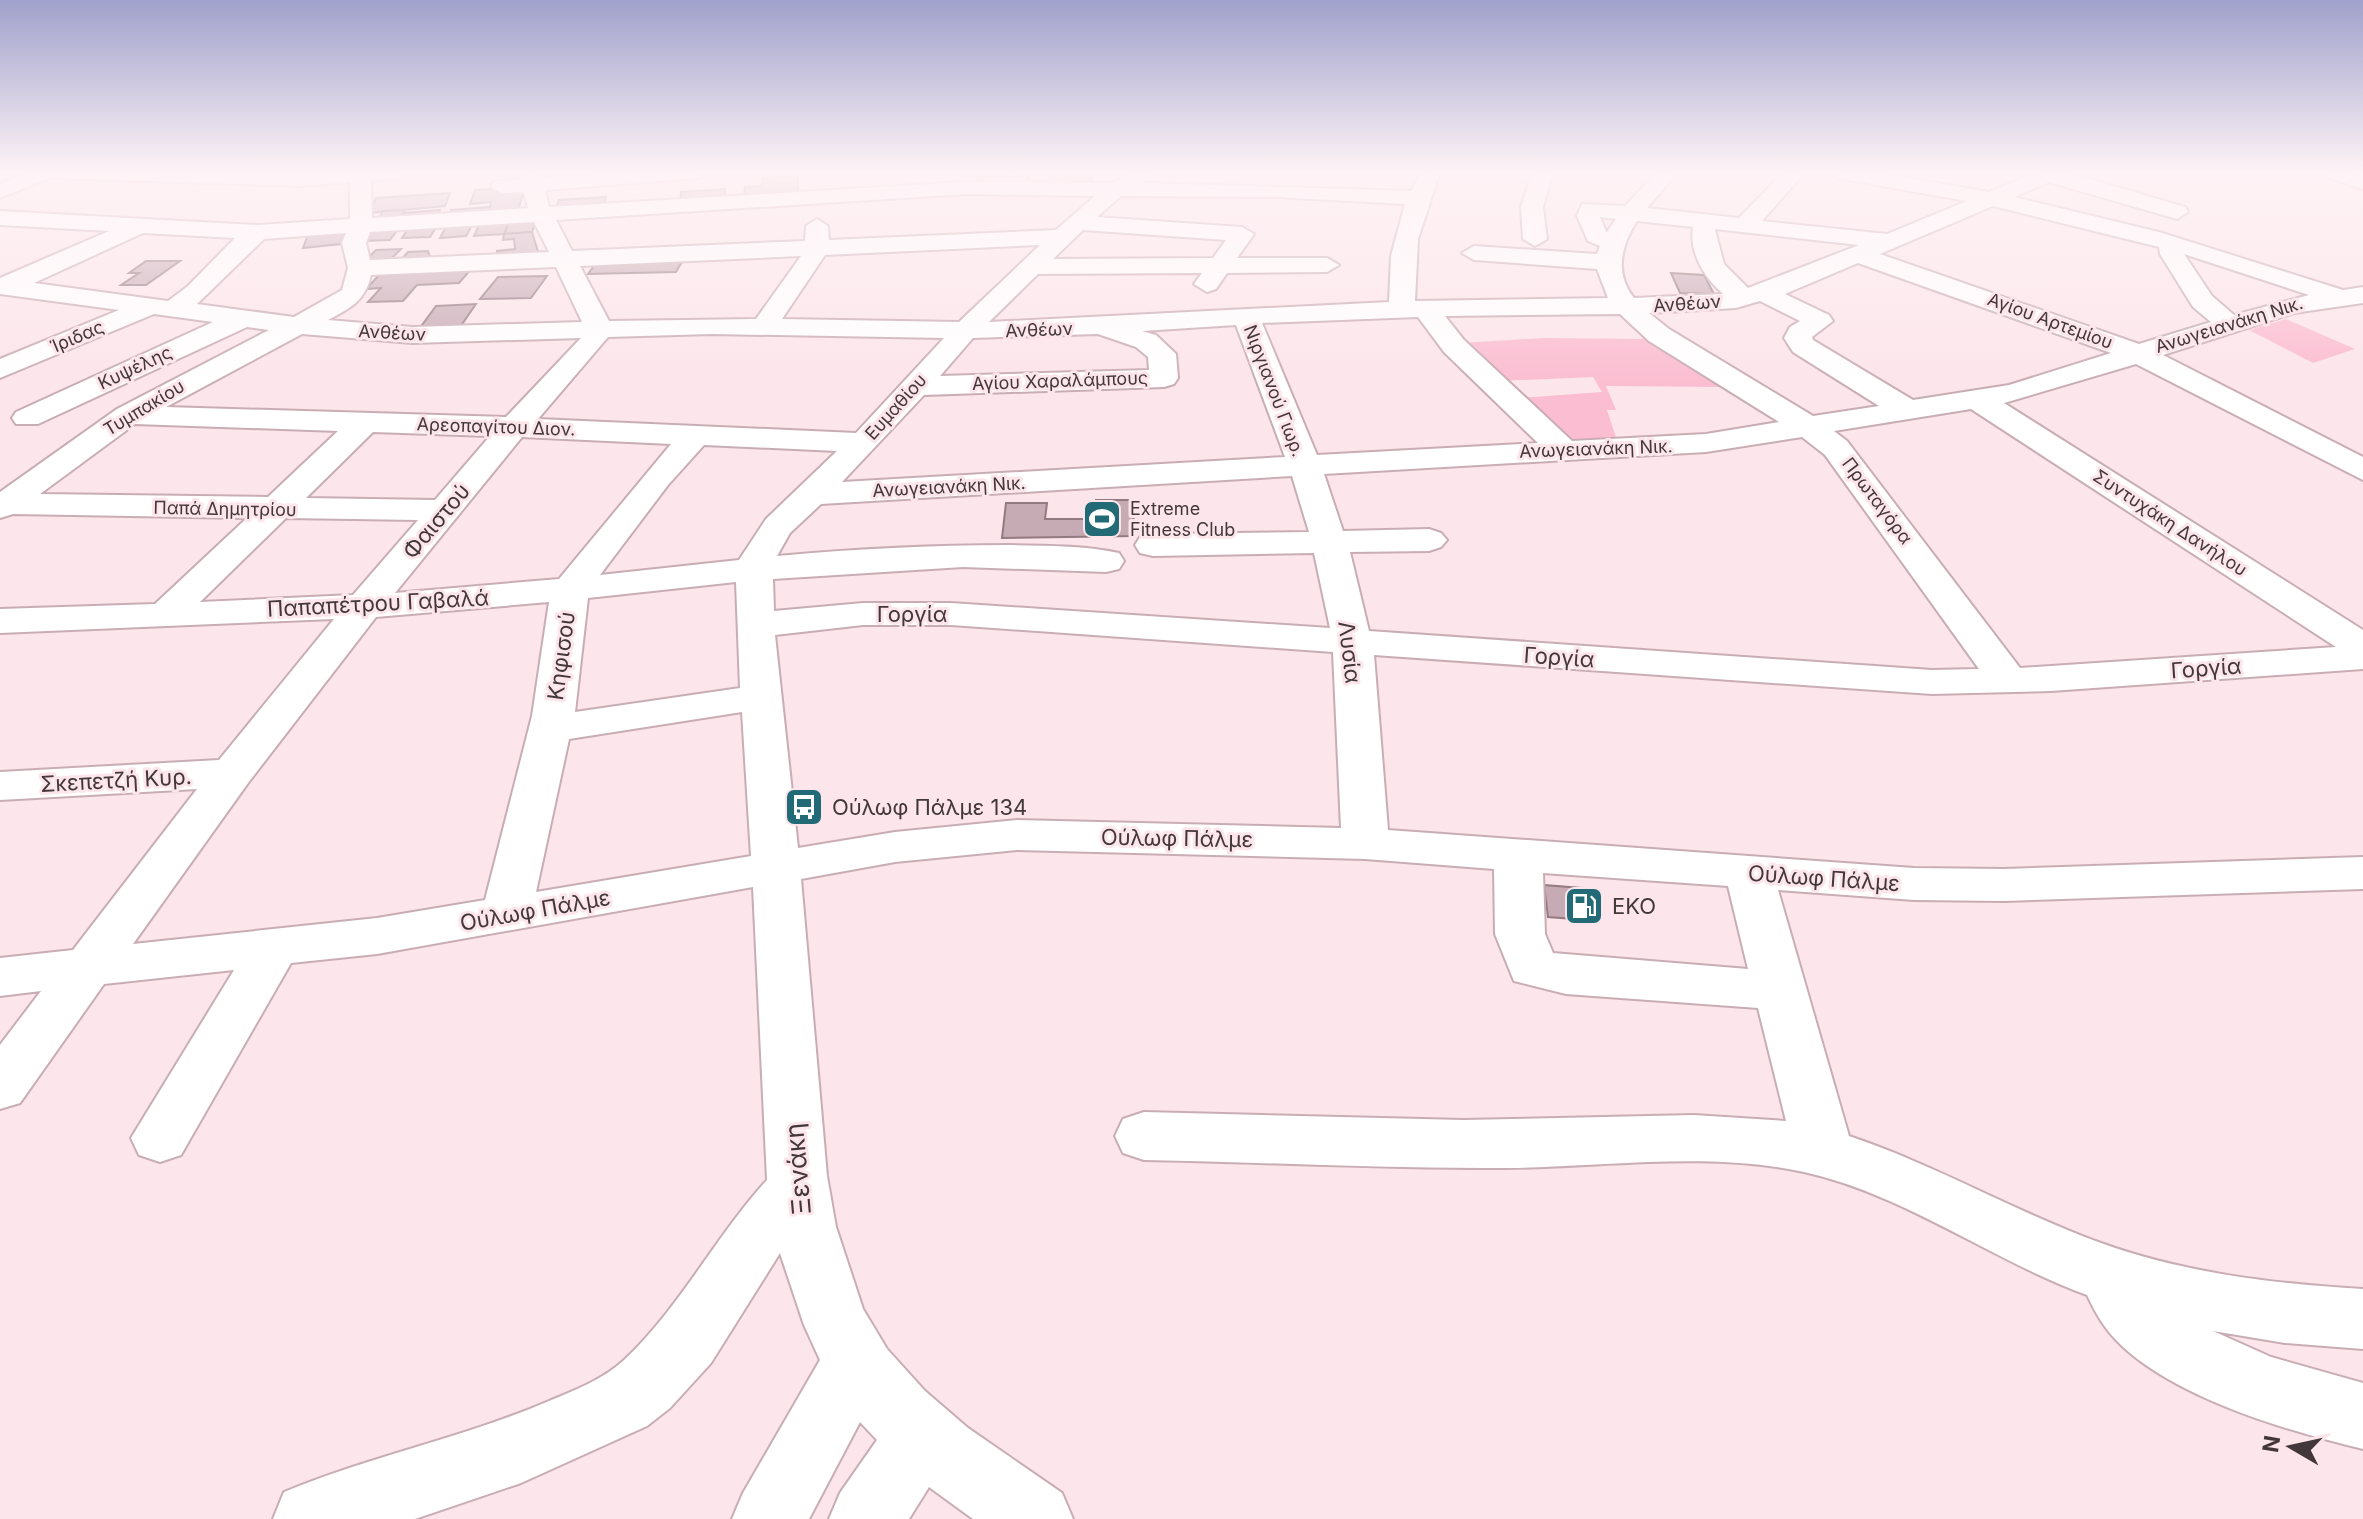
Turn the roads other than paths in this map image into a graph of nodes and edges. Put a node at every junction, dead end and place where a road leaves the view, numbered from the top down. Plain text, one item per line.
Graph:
1 (101, 243) edge
2 (238, 243) edge
3 (354, 243) edge
4 (557, 243) edge
5 (817, 243) edge
6 (889, 243) edge
7 (1057, 243) edge
8 (1236, 243) edge
9 (1408, 243) edge
10 (1601, 243) edge
11 (1614, 243) edge
12 (1704, 243) edge
13 (1883, 243) edge
14 (2163, 243) edge
15 (2171, 245) junction
16 (817, 248) junction
17 (1609, 252) junction
18 (1474, 253) dead end
19 (1857, 254) junction
20 (564, 260) junction
21 (1327, 265) dead end
22 (1220, 266) junction
23 (1032, 267) junction
24 (360, 268) junction
25 (1, 287) edge
26 (1755, 295) junction
27 (2355, 300) edge
28 (164, 307) junction
29 (1627, 308) junction
30 (1414, 309) junction
31 (1246, 317) junction
32 (243, 319) junction
33 (1179, 321) junction
34 (2230, 325) junction
35 (299, 326) junction
36 (764, 326) junction
37 (1103, 327) junction
38 (598, 330) junction
39 (965, 331) junction
40 (2137, 353) junction
41 (0, 369) edge
42 (915, 386) junction
43 (1976, 399) junction
44 (1909, 411) junction
45 (128, 415) junction
46 (27, 418) dead end
47 (365, 422) junction
48 (514, 427) junction
49 (1809, 427) junction
50 (695, 436) junction
51 (864, 443) junction
52 (1564, 451) junction
53 (1303, 466) junction
54 (2363, 470) edge
55 (811, 494) junction
56 (2, 505) edge
57 (276, 510) junction
58 (445, 510) junction
59 (1328, 541) junction
60 (1153, 545) dead end
61 (1106, 561) dead end
62 (754, 567) junction
63 (1338, 579) junction
64 (570, 590) junction
65 (366, 604) junction
66 (166, 615) junction
67 (0, 621) edge
68 (755, 625) junction
69 (1352, 643) junction
70 (2363, 647) edge
71 (2363, 657) edge
72 (2009, 681) junction
73 (761, 697) junction
74 (550, 729) junction
75 (232, 773) junction
76 (0, 786) edge
77 (1365, 844) junction
78 (1518, 855) junction
79 (776, 867) junction
80 (1749, 873) junction
81 (2363, 873) edge
82 (506, 915) junction
83 (274, 948) junction
84 (84, 969) junction
85 (0, 977) edge
86 (1781, 990) junction
87 (0, 1087) edge
88 (1144, 1136) dead end
89 (160, 1138) dead end
90 (1824, 1153) junction
91 (797, 1189) junction
92 (2109, 1274) junction
93 (2363, 1319) edge
94 (857, 1360) junction
95 (2363, 1416) edge
96 (921, 1436) junction
97 (310, 1518) edge
98 (769, 1519) edge
99 (866, 1519) edge
100 (1036, 1519) edge

1 - 25 street
2 - 28 street, Ίριδας
3 - 24 street
4 - 20 street
5 - 16 street
6 - 16 street
7 - 23 street, Ευμαθίου
8 - 22 street
9 - 30 street
10 - 17 street
11 - 17 street
12 - 26 street
13 - 19 street, Ανθέων
14 - 15 street
15 - 27 street
15 - 34 street
16 - 20 street
16 - 36 street
17 - 18 street
17 - 29 street
19 - 26 street, Ανθέων
19 - 40 street, Αγίου Αρτεμίου
20 - 24 street
20 - 38 street
21 - 22 street
22 - 23 street
22 - 33 street
23 - 39 street, Ευμαθίου
24 - 35 street, Τυμπακίου
25 - 28 street, Ανθέων
26 - 29 street, Ανθέων
26 - 44 street
27 - 34 street, Ανωγειανάκη Νικ.
28 - 32 street, Ανθέων
28 - 41 street, Ίριδας
29 - 30 street, Ανθέων
29 - 49 street, Πρωταγόρα
30 - 31 street, Ανθέων
30 - 52 street
31 - 33 street, Ανθέων
31 - 53 street, Νιργιανού Γιωρ.
32 - 35 street, Ανθέων
32 - 46 street, Κυψέλης
33 - 37 street, Ανθέων
34 - 40 street, Ανωγειανάκη Νικ.
35 - 38 street, Ανθέων
35 - 45 street, Τυμπακίου
36 - 38 street, Ανθέων
36 - 39 street, Ανθέων
37 - 39 street, Ανθέων
37 - 42 street, Αγίου Χαραλάμπους
38 - 48 street, Φαιστού
39 - 42 street, Ευμαθίου
40 - 43 street, Ανωγειανάκη Νικ.
40 - 54 street, Αγίου Αρτεμίου
42 - 51 street, Ευμαθίου
43 - 44 street, Ανωγειανάκη Νικ.
43 - 70 street, Συντυχάκη Δανήλου
44 - 49 street, Ανωγειανάκη Νικ.
45 - 47 street, Αρεοπαγίτου Διον.
45 - 56 street, Τυμπακίου
47 - 48 street, Αρεοπαγίτου Διον.
47 - 57 street
48 - 50 street, Αρεοπαγίτου Διον.
48 - 58 street, Φαιστού
49 - 52 street, Ανωγειανάκη Νικ.
49 - 72 street, Πρωταγόρα
50 - 51 street, Αρεοπαγίτου Διον.
50 - 64 street, Κηφισού
51 - 55 street, Ευμαθίου
52 - 53 street, Ανωγειανάκη Νικ.
53 - 55 street, Ανωγειανάκη Νικ.
53 - 59 street, Λυσία
55 - 62 street, Ευμαθίου
56 - 57 street, Παπά Δημητρίου
57 - 58 street, Παπά Δημητρίου
57 - 66 street
58 - 65 street, Φαιστού
59 - 60 street
59 - 63 street, Λυσία
59 - 63 street
61 - 62 street, Παπαπέτρου Γαβαλά
62 - 64 street, Παπαπέτρου Γαβαλά
62 - 68 street, Ευμαθίου
63 - 69 street, Λυσία
64 - 65 street, Παπαπέτρου Γαβαλά
64 - 74 street, Κηφισού
65 - 66 street, Παπαπέτρου Γαβαλά
65 - 75 street, Φαιστού
66 - 67 street, Παπαπέτρου Γαβαλά
68 - 69 street, Γοργία
68 - 73 street, Ευμαθίου
69 - 72 street, Γοργία
69 - 77 street, Λυσία
71 - 72 street, Γοργία
73 - 74 street
73 - 79 street, Ευμαθίου
74 - 82 street, Κηφισού
75 - 76 street, Σκεπετζή Κυρ.
75 - 84 street, Φαιστού
77 - 78 street, Ούλωφ Πάλμε
77 - 79 street, Ούλωφ Πάλμε
78 - 80 street, Ούλωφ Πάλμε
78 - 86 street
79 - 82 street, Ούλωφ Πάλμε
79 - 91 street, Ξενάκη
80 - 81 street, Ούλωφ Πάλμε
80 - 86 street
82 - 83 street, Ούλωφ Πάλμε
83 - 84 street, Ούλωφ Πάλμε
83 - 89 street
84 - 85 street, Ούλωφ Πάλμε
84 - 87 street, Φαιστού
86 - 90 street
88 - 90 street
90 - 92 street
91 - 94 street, Ξενάκη
91 - 97 street
92 - 93 street
92 - 95 street
94 - 96 street, Ξενάκη
94 - 98 street
96 - 99 street
96 - 100 street, Ξενάκη

